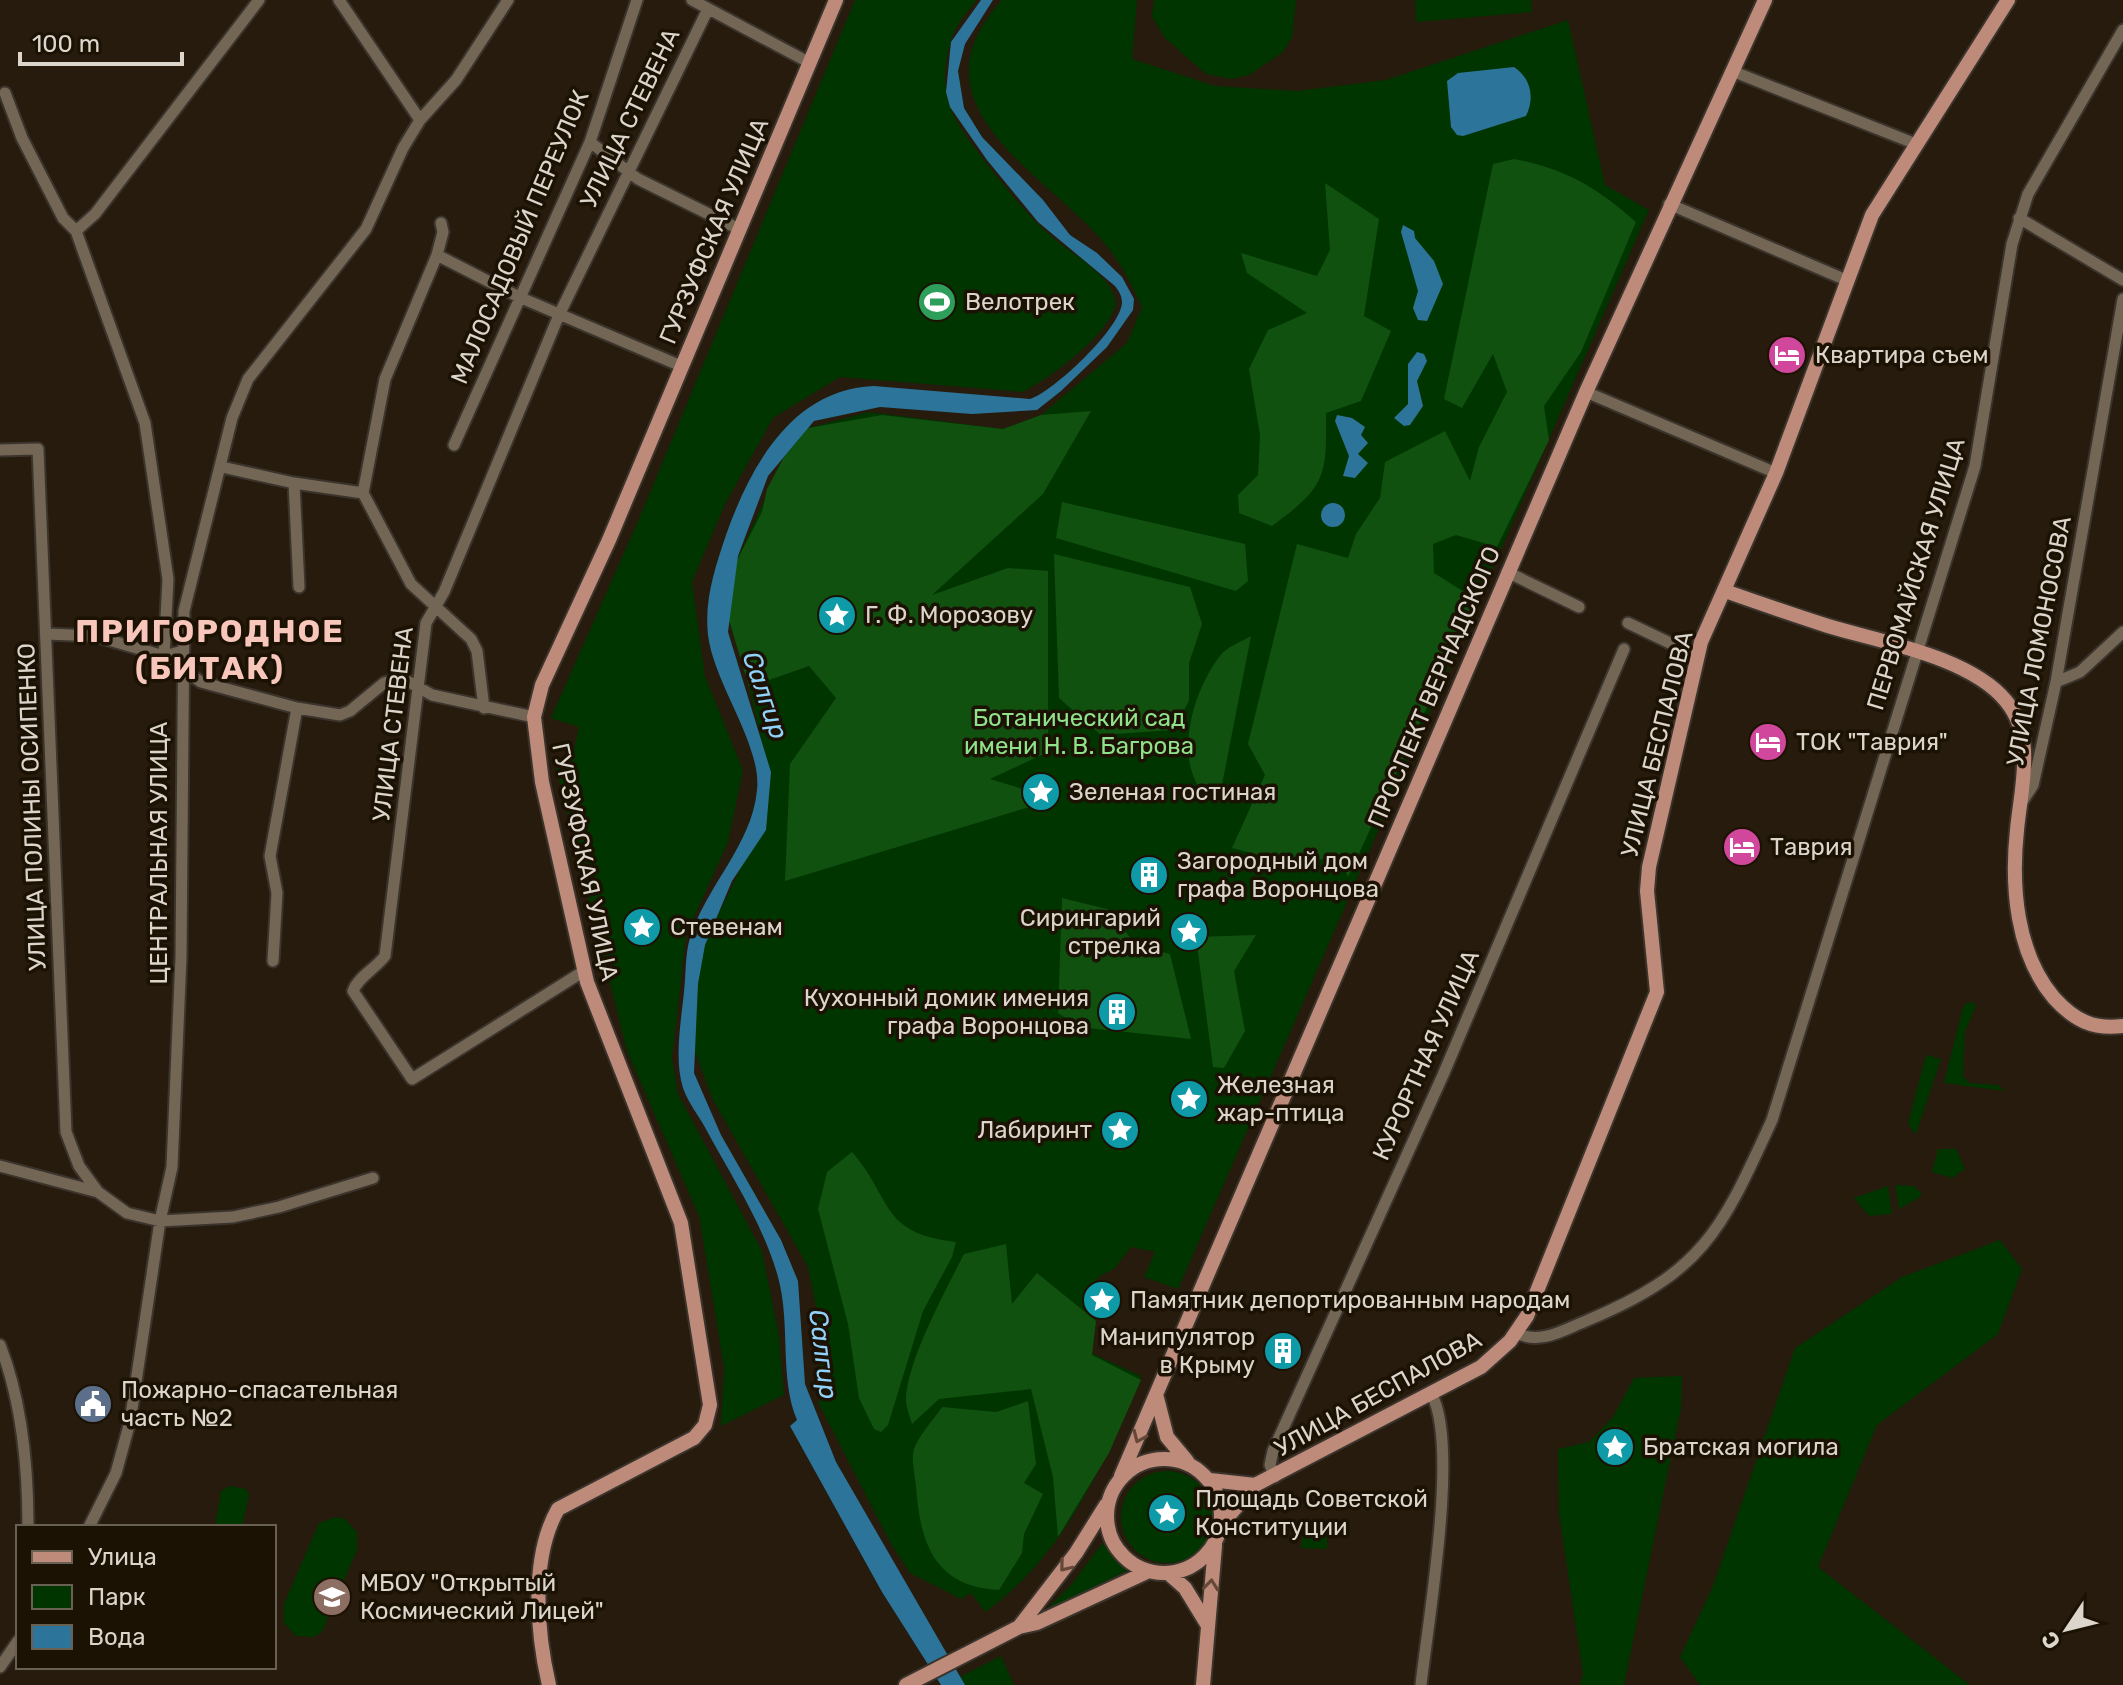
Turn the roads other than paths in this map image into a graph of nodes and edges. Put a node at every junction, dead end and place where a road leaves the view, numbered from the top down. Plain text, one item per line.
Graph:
1 (259, 0) edge
2 (339, 0) edge
3 (508, 0) edge
4 (637, 0) edge
5 (692, 0) edge
6 (836, 0) edge
7 (1765, 0) edge
8 (2008, 0) edge
9 (708, 9) junction
10 (2123, 30) edge
11 (810, 63) junction
12 (1732, 71) junction
13 (5, 93) dead end
14 (420, 120) junction
15 (590, 142) junction
16 (1916, 144) junction
17 (627, 172) junction
18 (1669, 204) junction
19 (2019, 218) junction
20 (441, 223) dead end
21 (739, 229) junction
22 (76, 231) junction
23 (437, 255) junction
24 (1846, 280) junction
25 (2123, 280) edge
26 (519, 297) junction
27 (2123, 299) edge
28 (559, 315) junction
29 (681, 366) junction
30 (1586, 392) junction
31 (454, 445) dead end
32 (0, 450) edge
33 (222, 467) junction
34 (1776, 473) junction
35 (294, 483) junction
36 (363, 493) junction
37 (1507, 572) junction
38 (299, 587) dead end
39 (1725, 591) junction
40 (435, 607) junction
41 (1579, 607) dead end
42 (1628, 623) dead end
43 (2123, 632) edge
44 (47, 634) junction
45 (1624, 649) dead end
46 (183, 651) junction
47 (1915, 652) junction
48 (164, 656) junction
49 (1697, 656) junction
50 (182, 670) junction
51 (201, 682) junction
52 (2056, 682) junction
53 (420, 689) junction
54 (182, 694) junction
55 (297, 708) junction
56 (484, 708) junction
57 (534, 717) junction
58 (2019, 806) junction
59 (273, 961) dead end
60 (584, 971) junction
61 (2123, 1026) edge
62 (0, 1166) edge
63 (373, 1178) dead end
64 (98, 1192) junction
65 (160, 1221) junction
66 (1516, 1333) junction
67 (0, 1345) edge
68 (1432, 1395) junction
69 (1157, 1398) junction
70 (1187, 1462) junction
71 (1121, 1476) junction
72 (1275, 1477) junction
73 (1210, 1480) junction
74 (1255, 1485) junction
75 (1108, 1502) junction
76 (28, 1525) edge
77 (90, 1525) edge
78 (1221, 1525) junction
79 (1215, 1546) junction
80 (1147, 1572) junction
81 (1168, 1573) junction
82 (1207, 1624) junction
83 (1019, 1627) junction
84 (16, 1644) edge
85 (0, 1667) edge
86 (549, 1685) edge
87 (906, 1685) edge
88 (1203, 1685) edge
89 (1421, 1685) edge

1 - 22 street
2 - 14 street
3 - 14 street, ЦЕНТРАЛЬНАЯ УЛИЦА
4 - 15 street, МАЛОСАДОВЫЙ ПЕРЕУЛОК
5 - 9 street
6 - 11 main road, ГУРЗУФСКАЯ УЛИЦА
7 - 12 main road, ПРОСПЕКТ ВЕРНАДСКОГО
8 - 16 main road, УЛИЦА БЕСПАЛОВА
9 - 11 street
9 - 17 street, УЛИЦА СТЕВЕНА
10 - 19 street, ПЕРВОМАЙСКАЯ УЛИЦА
11 - 21 main road, ГУРЗУФСКАЯ УЛИЦА
12 - 16 street
12 - 18 main road, ПРОСПЕКТ ВЕРНАДСКОГО
13 - 22 street
14 - 33 street, ЦЕНТРАЛЬНАЯ УЛИЦА
15 - 17 street
15 - 26 street, МАЛОСАДОВЫЙ ПЕРЕУЛОК
16 - 24 main road, УЛИЦА БЕСПАЛОВА
17 - 21 street
17 - 28 street, УЛИЦА СТЕВЕНА
18 - 24 street
18 - 30 main road, ПРОСПЕКТ ВЕРНАДСКОГО
19 - 25 street
19 - 47 street, ПЕРВОМАЙСКАЯ УЛИЦА
20 - 23 street
21 - 29 main road, ГУРЗУФСКАЯ УЛИЦА
22 - 48 street
23 - 26 street
23 - 36 street
24 - 34 main road, УЛИЦА БЕСПАЛОВА
26 - 28 street
26 - 31 street, МАЛОСАДОВЫЙ ПЕРЕУЛОК
27 - 52 street, УЛИЦА ЛОМОНОСОВА
28 - 29 street
28 - 40 street, УЛИЦА СТЕВЕНА
29 - 57 main road, ГУРЗУФСКАЯ УЛИЦА
30 - 34 street
30 - 37 main road, ПРОСПЕКТ ВЕРНАДСКОГО
32 - 44 street, УЛИЦА ПОЛИНЫ ОСИПЕНКО
33 - 35 street
33 - 46 street, ЦЕНТРАЛЬНАЯ УЛИЦА
34 - 39 main road, УЛИЦА БЕСПАЛОВА
35 - 36 street
35 - 38 street
36 - 40 street
37 - 41 street
37 - 69 main road, ПРОСПЕКТ ВЕРНАДСКОГО
39 - 47 main road
39 - 49 main road, УЛИЦА БЕСПАЛОВА
40 - 53 street, УЛИЦА СТЕВЕНА
40 - 56 street
42 - 49 street
43 - 52 street
44 - 48 street
44 - 64 street, УЛИЦА ПОЛИНЫ ОСИПЕНКО
45 - 72 street, КУРОРТНАЯ УЛИЦА
46 - 48 street
46 - 50 street, ЦЕНТРАЛЬНАЯ УЛИЦА
47 - 58 main road
47 - 66 street, ПЕРВОМАЙСКАЯ УЛИЦА
48 - 50 street
49 - 66 main road, УЛИЦА БЕСПАЛОВА
50 - 51 street
50 - 54 street, ЦЕНТРАЛЬНАЯ УЛИЦА
51 - 54 street
51 - 55 street
52 - 58 street, УЛИЦА ЛОМОНОСОВА
53 - 55 street
53 - 56 street
53 - 60 street, УЛИЦА СТЕВЕНА
54 - 65 street, ЦЕНТРАЛЬНАЯ УЛИЦА
55 - 59 street
56 - 57 street
57 - 60 main road, ГУРЗУФСКАЯ УЛИЦА
58 - 61 main road, УЛИЦА ЛОМОНОСОВА
60 - 86 main road, ГУРЗУФСКАЯ УЛИЦА
62 - 64 street
63 - 65 street
64 - 65 street
65 - 77 street, ЦЕНТРАЛЬНАЯ УЛИЦА
66 - 68 main road, УЛИЦА БЕСПАЛОВА
67 - 76 street
68 - 72 main road, УЛИЦА БЕСПАЛОВА
68 - 89 street
69 - 70 main road
69 -> 71 main road, ПРОСПЕКТ ВЕРНАДСКОГО
70 - 71 main road
70 - 73 main road
71 - 75 main road
72 - 74 main road, УЛИЦА БЕСПАЛОВА
73 - 74 main road, УЛИЦА БЕСПАЛОВА
73 - 78 main road
74 - 78 main road, УЛИЦА БЕСПАЛОВА
75 - 80 main road
75 -> 83 main road
78 - 79 main road
79 - 81 main road
82 -> 79 main road
80 - 81 main road
80 - 83 main road
81 - 82 main road
82 - 88 main road
83 - 87 main road
84 - 85 street

